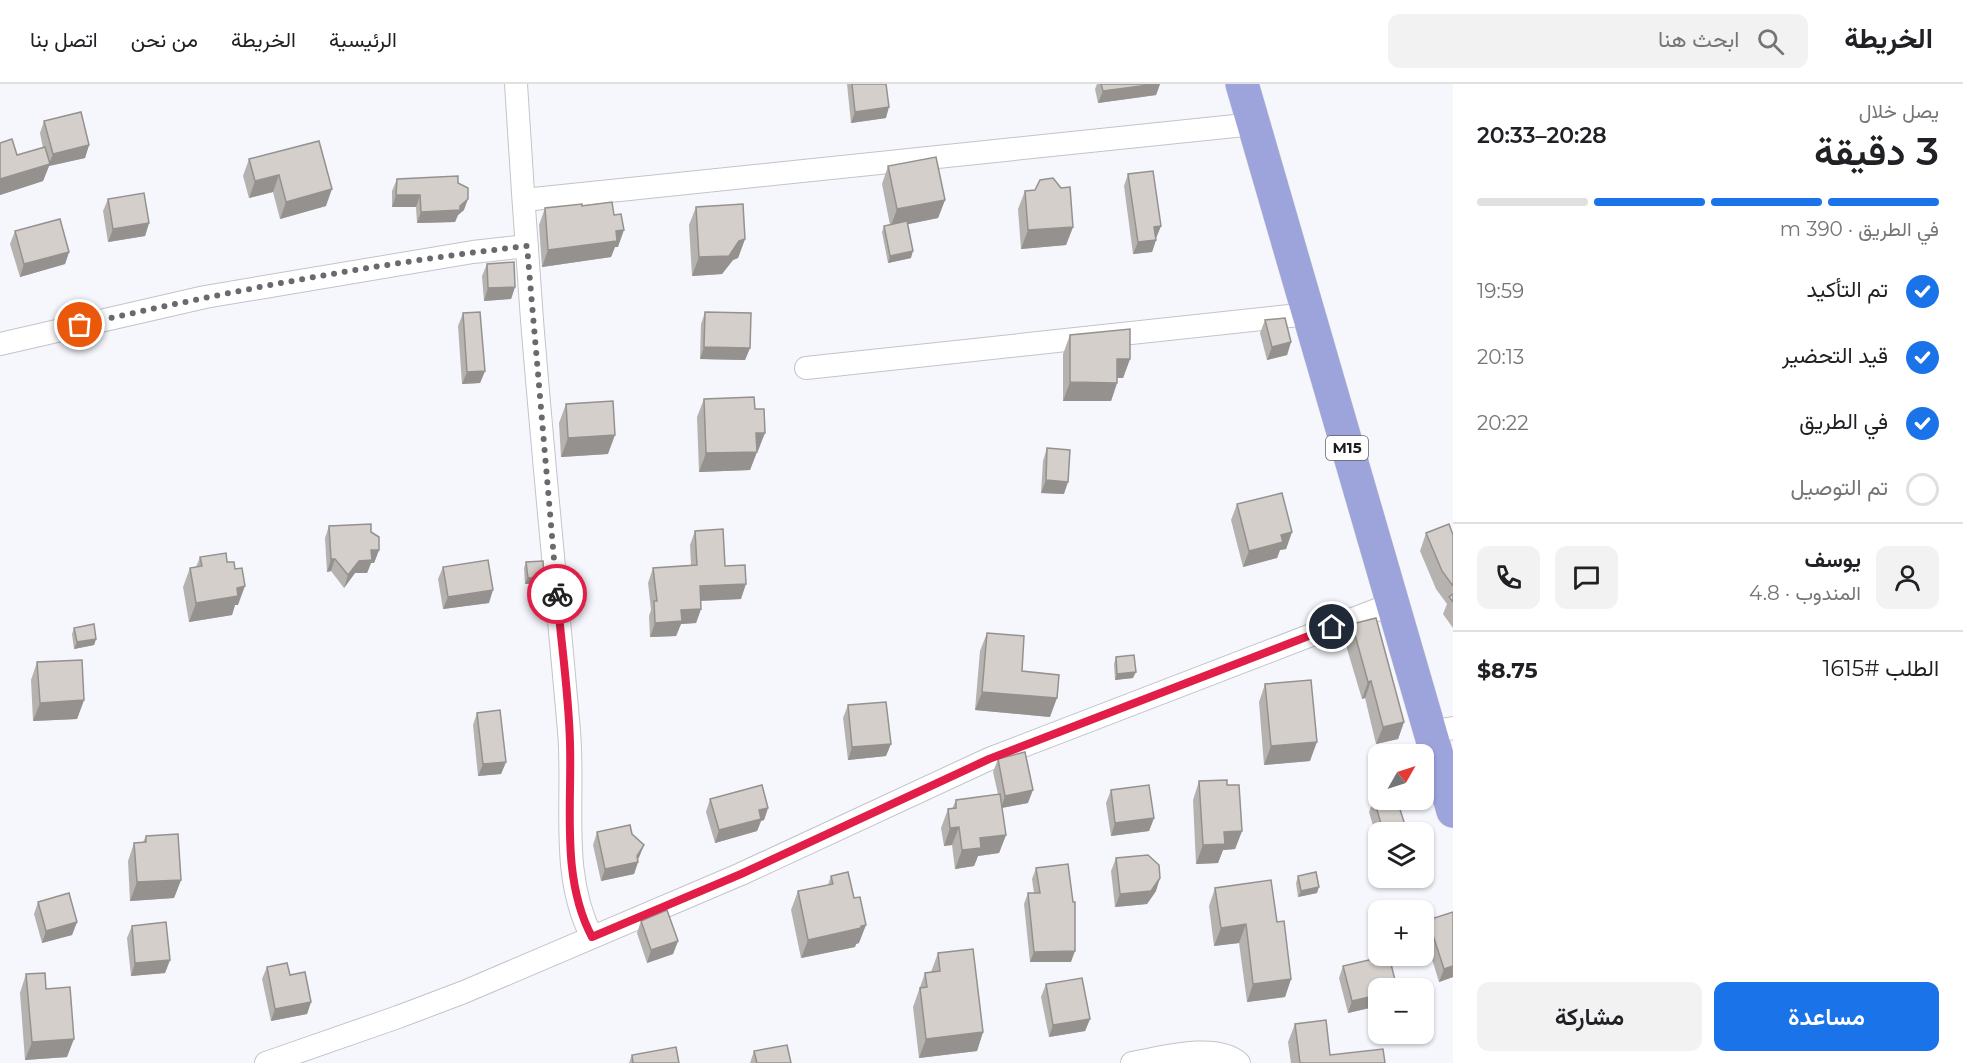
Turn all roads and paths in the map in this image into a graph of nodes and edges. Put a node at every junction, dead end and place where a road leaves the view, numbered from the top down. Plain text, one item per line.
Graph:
1 (516, 84) edge
2 (1242, 84) edge
3 (1254, 124) junction
4 (524, 200) junction
5 (527, 246) junction
6 (1308, 314) junction
7 (0, 344) edge
8 (806, 368) dead end
9 (1392, 604) junction
10 (1441, 730) edge
11 (1453, 811) edge
12 (592, 937) junction
13 (266, 1063) edge
14 (1132, 1063) edge
15 (1239, 1063) edge

1 - 4 street
2 - 3 highway, M15
3 - 4 street
3 - 6 highway, M15
4 - 5 street
5 - 7 street
5 - 12 street
6 - 8 street
6 - 9 highway, M15
9 - 10 highway, M15
9 - 12 street
10 - 11 highway, M15
12 - 13 street
14 - 15 street

